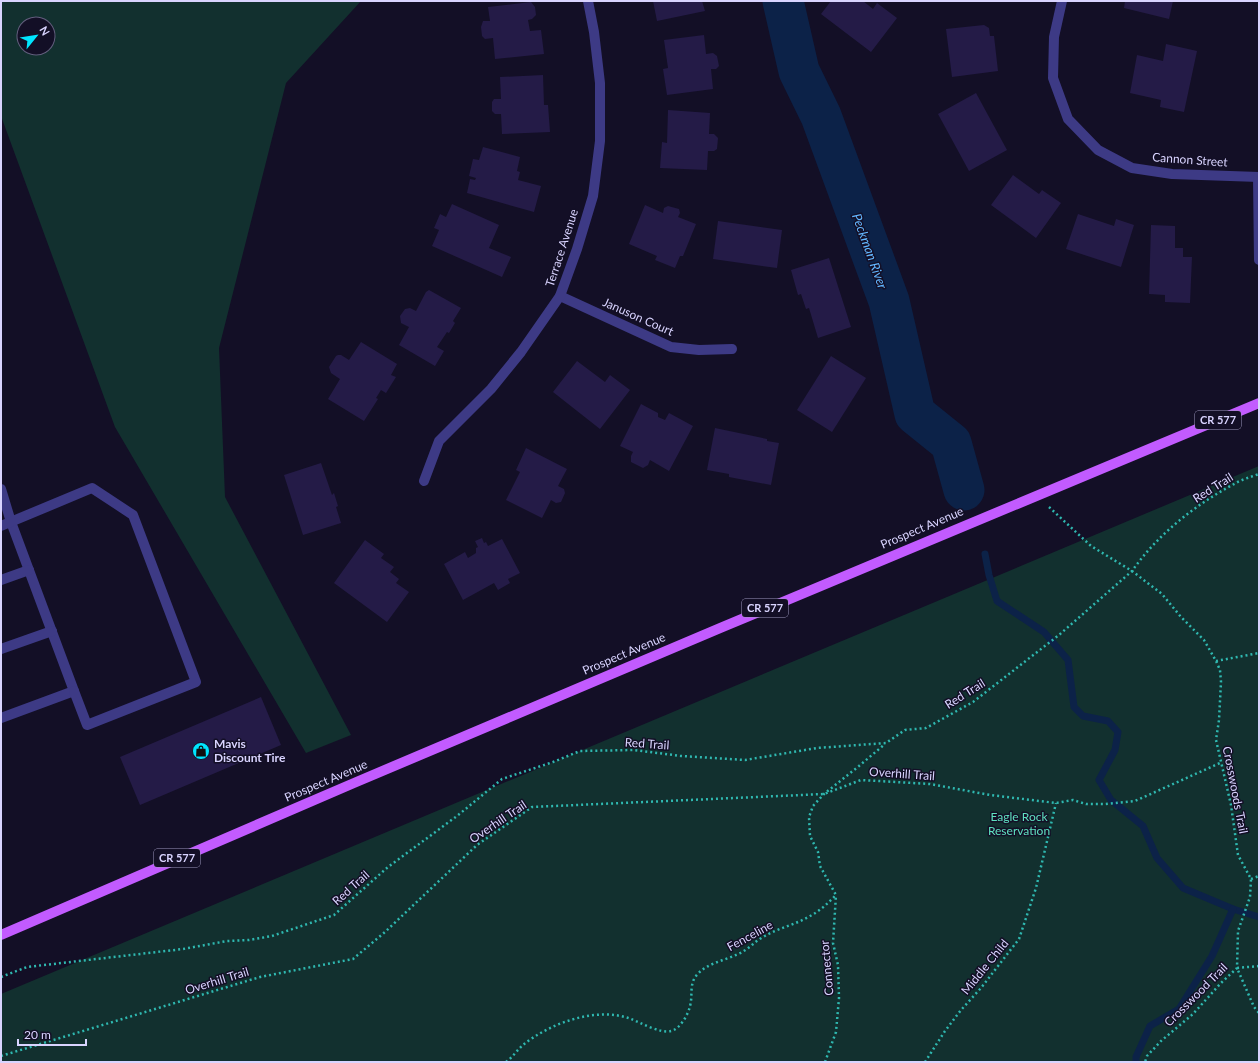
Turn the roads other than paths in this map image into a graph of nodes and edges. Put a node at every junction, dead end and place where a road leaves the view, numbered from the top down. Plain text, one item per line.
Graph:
1 (588, 1) edge
2 (1062, 1) edge
3 (1259, 177) edge
4 (1259, 260) edge
5 (560, 296) junction
6 (732, 349) dead end
7 (1259, 403) edge
8 (424, 481) dead end
9 (1, 489) edge
10 (6, 524) edge
11 (29, 570) junction
12 (1, 580) edge
13 (52, 631) junction
14 (1, 649) edge
15 (74, 690) junction
16 (1, 718) edge
17 (2, 934) edge

1 - 5 street, Terrace Avenue
2 - 3 street, Cannon Street
3 - 4 street
5 - 6 street, Januson Court
5 - 8 street, Terrace Avenue
7 - 17 main road, Prospect Avenue / CR 577
9 - 10 street
10 - 11 street
10 - 15 street
11 - 12 street
11 - 13 street
13 - 14 street
13 - 15 street
15 - 16 street

